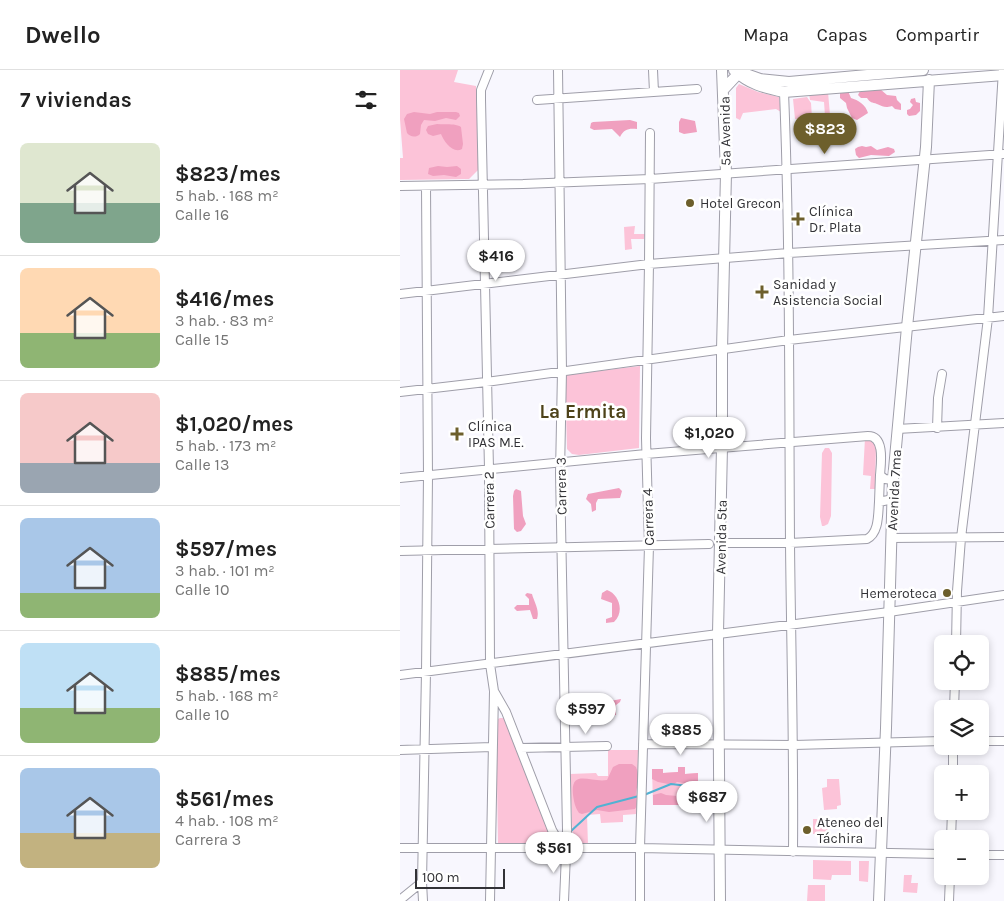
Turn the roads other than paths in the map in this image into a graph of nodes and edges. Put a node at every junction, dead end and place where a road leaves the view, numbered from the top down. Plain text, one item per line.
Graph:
1 (489, 70) edge
2 (558, 70) edge
3 (654, 70) edge
4 (722, 70) edge
5 (756, 70) edge
6 (922, 70) edge
7 (736, 72) edge
8 (1003, 73) edge
9 (774, 80) junction
10 (929, 80) junction
11 (696, 89) dead end
12 (724, 89) junction
13 (654, 92) junction
14 (784, 92) junction
15 (537, 100) dead end
16 (560, 100) junction
17 (650, 133) dead end
18 (1001, 154) edge
19 (925, 159) junction
20 (787, 170) junction
21 (726, 173) junction
22 (650, 179) junction
23 (560, 182) junction
24 (484, 183) junction
25 (400, 186) edge
26 (426, 186) junction
27 (993, 240) junction
28 (1004, 240) edge
29 (915, 244) junction
30 (789, 253) junction
31 (725, 258) junction
32 (649, 264) junction
33 (561, 276) junction
34 (485, 284) junction
35 (427, 290) junction
36 (400, 294) edge
37 (1004, 316) edge
38 (988, 318) junction
39 (907, 327) junction
40 (789, 340) junction
41 (722, 350) junction
42 (648, 360) junction
43 (562, 371) junction
44 (942, 374) dead end
45 (486, 382) junction
46 (426, 388) junction
47 (400, 392) edge
48 (1004, 423) edge
49 (976, 425) junction
50 (937, 428) junction
51 (897, 429) junction
52 (790, 442) junction
53 (722, 447) junction
54 (646, 454) junction
55 (560, 463) junction
56 (489, 470) junction
57 (880, 474) junction
58 (428, 476) junction
59 (400, 478) edge
60 (893, 480) junction
61 (893, 499) junction
62 (880, 502) junction
63 (891, 538) junction
64 (961, 538) junction
65 (1004, 538) edge
66 (790, 542) junction
67 (720, 543) junction
68 (709, 544) dead end
69 (649, 546) junction
70 (562, 548) junction
71 (427, 550) junction
72 (490, 550) junction
73 (400, 551) edge
74 (1004, 595) edge
75 (957, 601) junction
76 (889, 612) junction
77 (791, 625) junction
78 (718, 633) junction
79 (956, 635) edge
80 (646, 642) junction
81 (563, 654) junction
82 (490, 664) junction
83 (426, 672) junction
84 (400, 675) edge
85 (494, 691) junction
86 (506, 712) junction
87 (492, 715) junction
88 (934, 741) edge
89 (989, 741) edge
90 (1004, 741) edge
91 (885, 742) junction
92 (643, 744) junction
93 (718, 744) junction
94 (794, 744) junction
95 (565, 746) junction
96 (607, 746) dead end
97 (492, 747) junction
98 (520, 748) junction
99 (400, 750) edge
100 (425, 750) junction
101 (400, 848) edge
102 (422, 848) junction
103 (490, 848) junction
104 (566, 848) junction
105 (640, 848) junction
106 (720, 850) junction
107 (793, 852) junction
108 (880, 853) junction
109 (934, 854) edge
110 (989, 855) edge
111 (1004, 855) edge
112 (422, 882) junction
113 (950, 885) edge
114 (400, 900) edge
115 (423, 901) edge
116 (490, 901) edge
117 (564, 901) edge
118 (640, 901) edge
119 (720, 901) edge
120 (878, 901) edge
121 (949, 901) edge

1 - 24 street, Carrera 2
2 - 16 street, Carrera 3
3 - 13 street
4 - 12 street, 5ª Avenida
5 - 9 street
6 - 9 street
6 - 10 street
7 - 9 street
7 - 12 street
7 - 14 street
8 - 10 street
8 - 18 street
10 - 14 street
10 - 19 street, Avenida 7ma
11 - 13 street
12 - 21 street, 5ª Avenida
13 - 16 street
14 - 20 street
15 - 16 street
16 - 23 street, Carrera 3
17 - 22 street, Carrera 4
18 - 19 street
18 - 27 street
19 - 20 street
19 - 29 street, Avenida 7ma
20 - 21 street
20 - 30 street
21 - 22 street
21 - 31 street, Avenida 5ta
22 - 23 street
22 - 32 street, Carrera 4
23 - 24 street
23 - 33 street, Carrera 3
24 - 26 street
24 - 34 street, Carrera 2
25 - 26 street
26 - 35 street
27 - 28 street
27 - 29 street
27 - 38 street
29 - 30 street
29 - 39 street, Avenida 7ma
30 - 31 street
30 - 40 street
31 - 32 street
31 - 41 street, Avenida 5ta
32 - 33 street
32 - 42 street, Carrera 4
33 - 34 street
33 - 43 street, Carrera 3
34 - 35 street
34 - 45 street, Carrera 2
35 - 36 street
35 - 46 street
37 - 38 street
38 - 39 street
38 - 49 street
39 - 40 street
39 - 51 street, Avenida 7ma
40 - 41 street
40 - 52 street
41 - 42 street
41 - 53 street, Avenida 5ta
42 - 43 street
42 - 54 street, Carrera 4
43 - 45 street
43 - 55 street, Carrera 3
44 - 50 street
45 - 46 street
45 - 56 street, Carrera 2
46 - 47 street
46 - 58 street
48 - 49 street
49 - 50 street
49 - 64 street
50 - 51 street
51 - 60 street, Avenida 7ma
52 - 53 street
52 - 57 street
52 - 66 street
53 - 54 street
53 - 67 street, Avenida 5ta
54 - 55 street
54 - 69 street, Carrera 4
55 - 56 street
55 - 70 street, Carrera 3
56 - 58 street
56 - 72 street, Carrera 2
57 - 60 street
57 - 62 street
58 - 59 street
58 - 71 street
60 - 61 street, Avenida 7ma
61 - 62 street
61 - 63 street, Avenida 7ma
62 - 66 street
63 - 64 street
63 - 76 street, Avenida 7ma
64 - 65 street
64 - 75 street
66 - 67 street
66 - 77 street
67 - 78 street, Avenida 5ta
68 - 69 street
69 - 70 street
69 - 80 street, Carrera 4
70 - 72 street
70 - 81 street, Carrera 3
71 - 72 street
71 - 73 street
71 - 83 street
72 - 82 street, Carrera 2
74 - 75 street
75 - 76 street
75 - 79 street
76 - 77 street
76 - 91 street, Avenida 7ma
77 - 78 street
77 - 94 street
78 - 80 street
78 - 93 street, Avenida 5ta
80 - 81 street
80 - 92 street, Carrera 4
81 - 82 street
81 - 95 street, Carrera 3
82 - 83 street
82 - 85 street, Carrera 2
83 - 84 street
83 - 100 street
85 - 86 street
85 - 87 street, Carrera 2
86 - 87 street
86 - 98 street
87 - 97 street, Carrera 2
88 - 91 street
89 - 90 street
91 - 94 street
91 - 108 street, Avenida 7ma
92 - 93 street
92 - 105 street, Carrera 4
93 - 94 street
93 - 106 street, Avenida 5ta
94 - 107 street
95 - 96 street
95 - 98 street
95 - 104 street, Carrera 3
97 - 100 street
97 - 103 street, Carrera 2
98 - 104 street
99 - 100 street
100 - 102 street
101 - 102 street
102 - 103 street
102 - 112 street
103 - 104 street
103 - 116 street, Carrera 2
104 - 105 street
104 - 117 street, Carrera 3
105 - 106 street
105 - 118 street, Carrera 4
106 - 107 street
106 - 119 street, Avenida 5ta
107 - 108 street
108 - 109 street
108 - 120 street, Avenida 7ma
110 - 111 street
112 - 114 street
112 - 115 street
113 - 121 street

